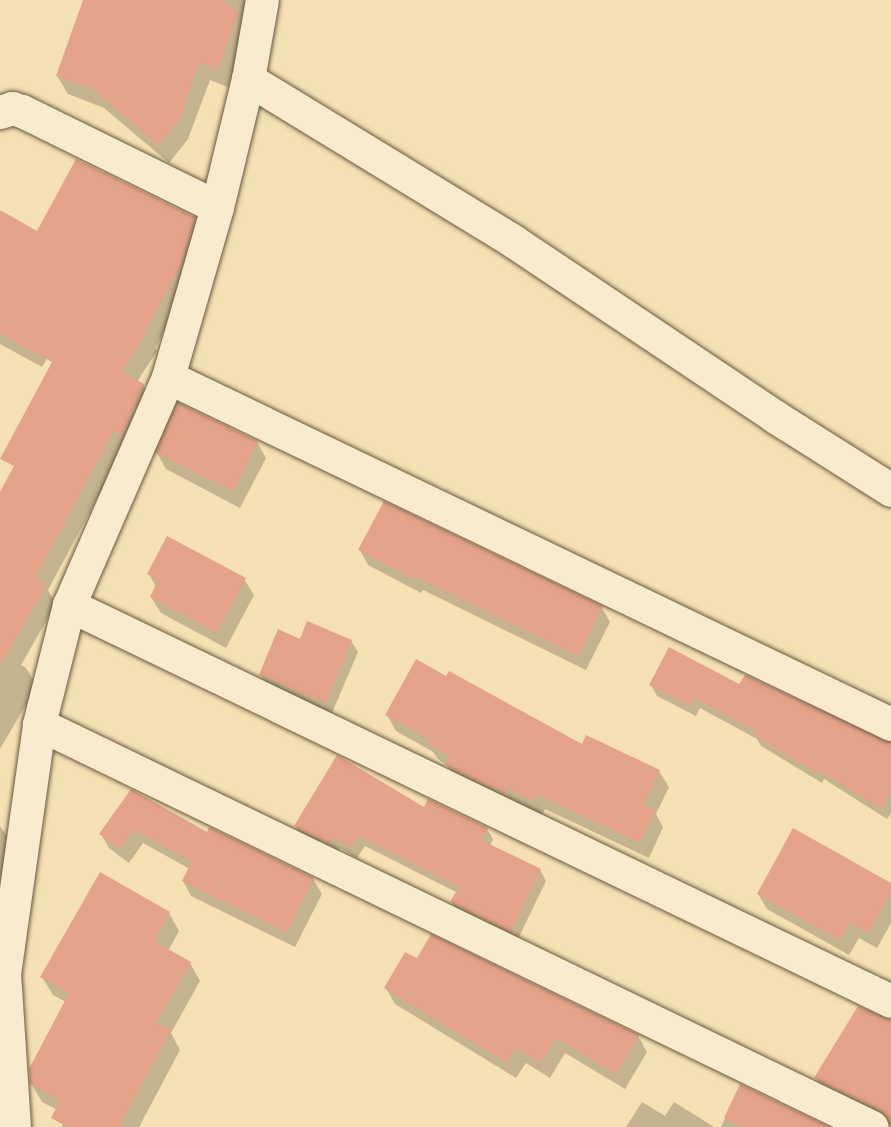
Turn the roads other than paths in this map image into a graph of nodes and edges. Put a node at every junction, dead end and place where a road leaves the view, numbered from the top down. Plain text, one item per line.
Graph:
1 (262, 0) edge
2 (248, 79) junction
3 (0, 112) edge
4 (217, 207) junction
5 (168, 377) junction
6 (891, 490) edge
7 (69, 605) junction
8 (39, 724) junction
9 (891, 724) edge
10 (891, 1001) edge
11 (15, 1127) edge
12 (872, 1127) edge

1 - 2 street
2 - 4 street
2 - 6 street
3 - 4 street
4 - 5 street
5 - 7 street
5 - 9 street
7 - 8 street
7 - 10 street
8 - 11 street
8 - 12 street

